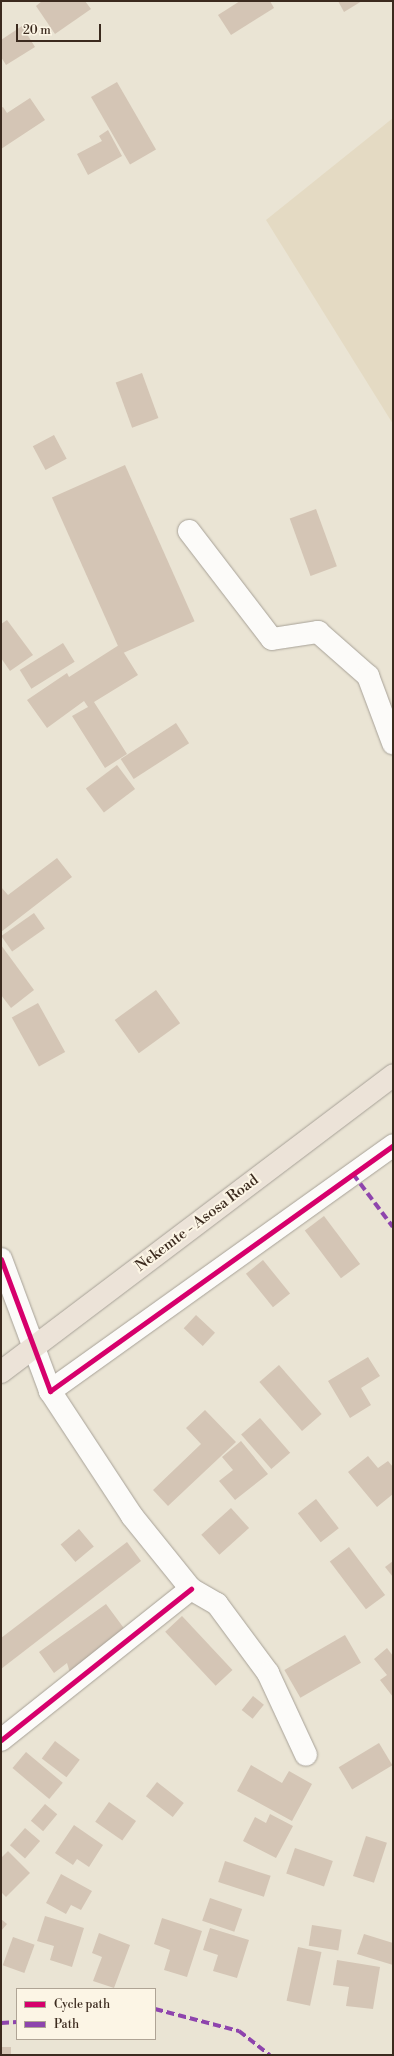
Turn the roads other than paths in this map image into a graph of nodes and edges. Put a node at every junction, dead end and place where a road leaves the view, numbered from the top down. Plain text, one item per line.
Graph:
1 (189, 531) dead end
2 (393, 743) edge
3 (393, 1074) edge
4 (393, 1144) edge
5 (1, 1259) edge
6 (35, 1346) junction
7 (1, 1372) edge
8 (50, 1391) junction
9 (192, 1589) junction
10 (1, 1740) edge
11 (306, 1755) dead end

1 - 2 street
3 - 6 highway, Nekemte - Asosa Road
4 - 8 street
5 - 6 street
6 - 7 highway, Nekemte - Asosa Road
6 - 8 street
8 - 9 street
9 - 10 street
9 - 11 street

